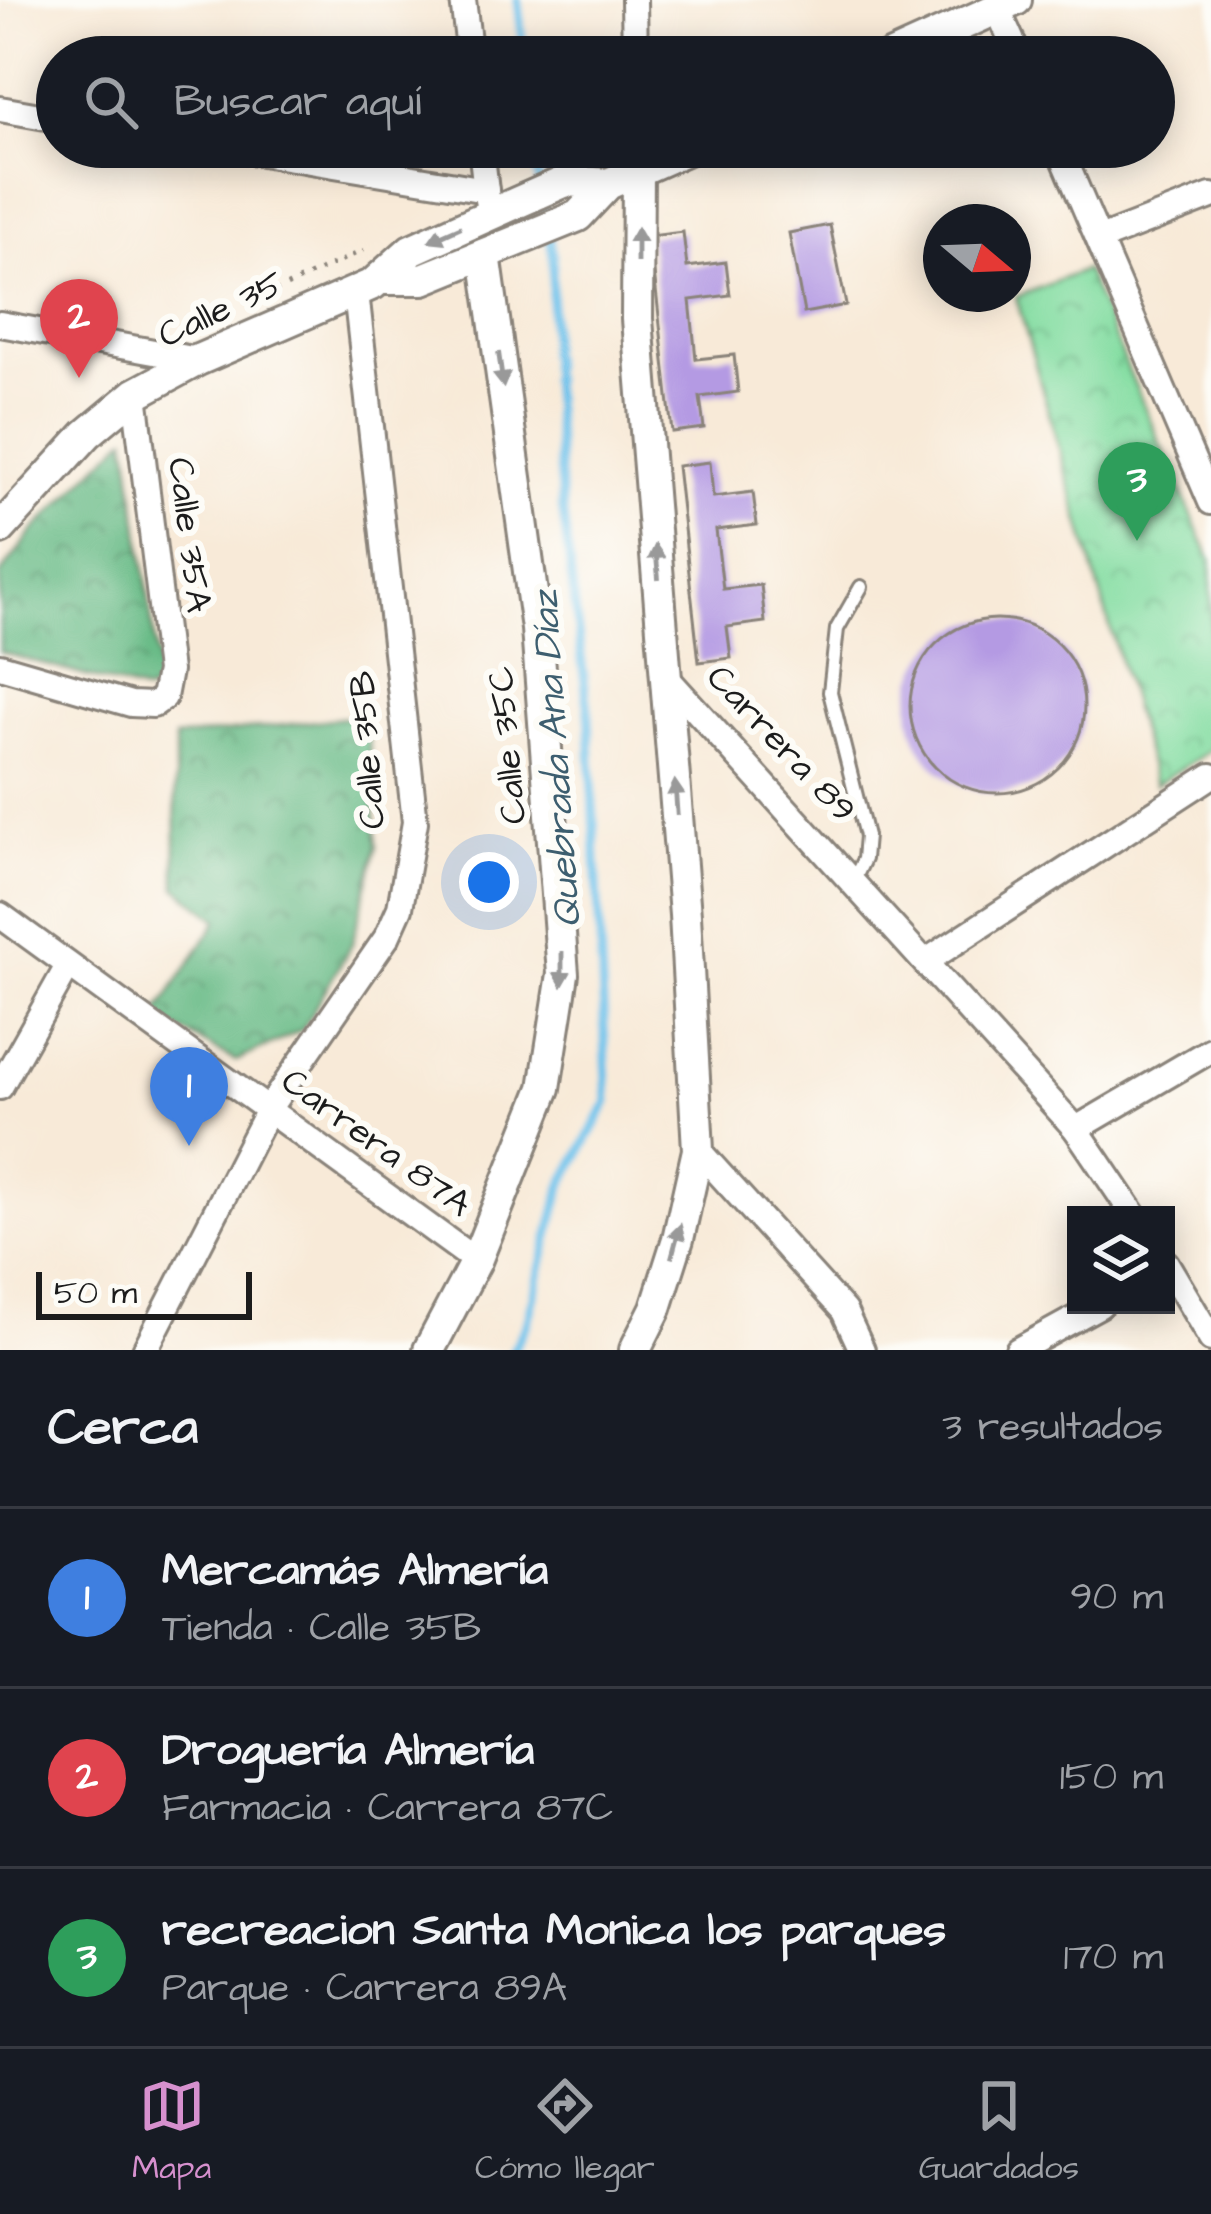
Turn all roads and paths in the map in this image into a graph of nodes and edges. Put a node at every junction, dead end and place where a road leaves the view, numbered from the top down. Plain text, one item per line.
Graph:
1 (463, 0) edge
2 (634, 0) edge
3 (1006, 4) edge
4 (467, 36) edge
5 (635, 36) edge
6 (936, 36) edge
7 (1013, 36) edge
8 (0, 110) edge
9 (36, 116) edge
10 (372, 168) edge
11 (627, 168) edge
12 (638, 168) edge
13 (1068, 168) edge
14 (608, 184) junction
15 (491, 185) edge
16 (1211, 196) edge
17 (1100, 239) junction
18 (484, 254) junction
19 (369, 285) junction
20 (0, 324) edge
21 (198, 360) junction
22 (135, 394) junction
23 (1211, 502) edge
24 (0, 529) edge
25 (861, 587) dead end
26 (0, 666) edge
27 (667, 678) junction
28 (1211, 776) edge
29 (854, 880) junction
30 (0, 915) edge
31 (928, 960) junction
32 (68, 966) junction
33 (1211, 1050) edge
34 (0, 1088) edge
35 (269, 1108) junction
36 (1076, 1130) junction
37 (698, 1150) junction
38 (1128, 1206) edge
39 (476, 1261) junction
40 (1175, 1278) edge
41 (1084, 1314) edge
42 (1208, 1324) edge
43 (145, 1350) edge
44 (429, 1350) edge
45 (635, 1350) edge
46 (862, 1350) edge
47 (1018, 1350) edge

1 - 4 street
2 - 5 street
3 - 6 street
3 - 7 street
8 - 9 street
10 - 15 street
11 - 14 street, Calle 35
27 -> 12 street, Carrera 89
13 - 17 street
14 - 15 street, Calle 35
14 - 18 street, Calle 35
15 -> 19 street, Calle 35
16 - 17 street
17 - 23 street
18 - 19 street, Calle 35
18 -> 39 street, Calle 35C
19 - 21 street, Calle 35
19 - 35 street, Calle 35B
20 - 21 street
21 - 22 street, Calle 35
22 - 24 street, Calle 35
22 - 26 street, Calle 35A
25 - 29 lane
27 - 29 street, Carrera 89
37 -> 27 street
28 - 31 street
29 - 31 street, Carrera 89
30 - 32 street, Carrera 87A
31 - 36 street, Carrera 89
32 - 34 street
32 - 35 street, Carrera 87A
33 - 36 street
35 - 39 street, Carrera 87A
35 - 43 street, Calle 35B
36 - 38 street, Carrera 89
45 -> 37 street
37 - 46 street
39 - 44 street, Calle 35C
40 - 42 street
41 - 47 street

